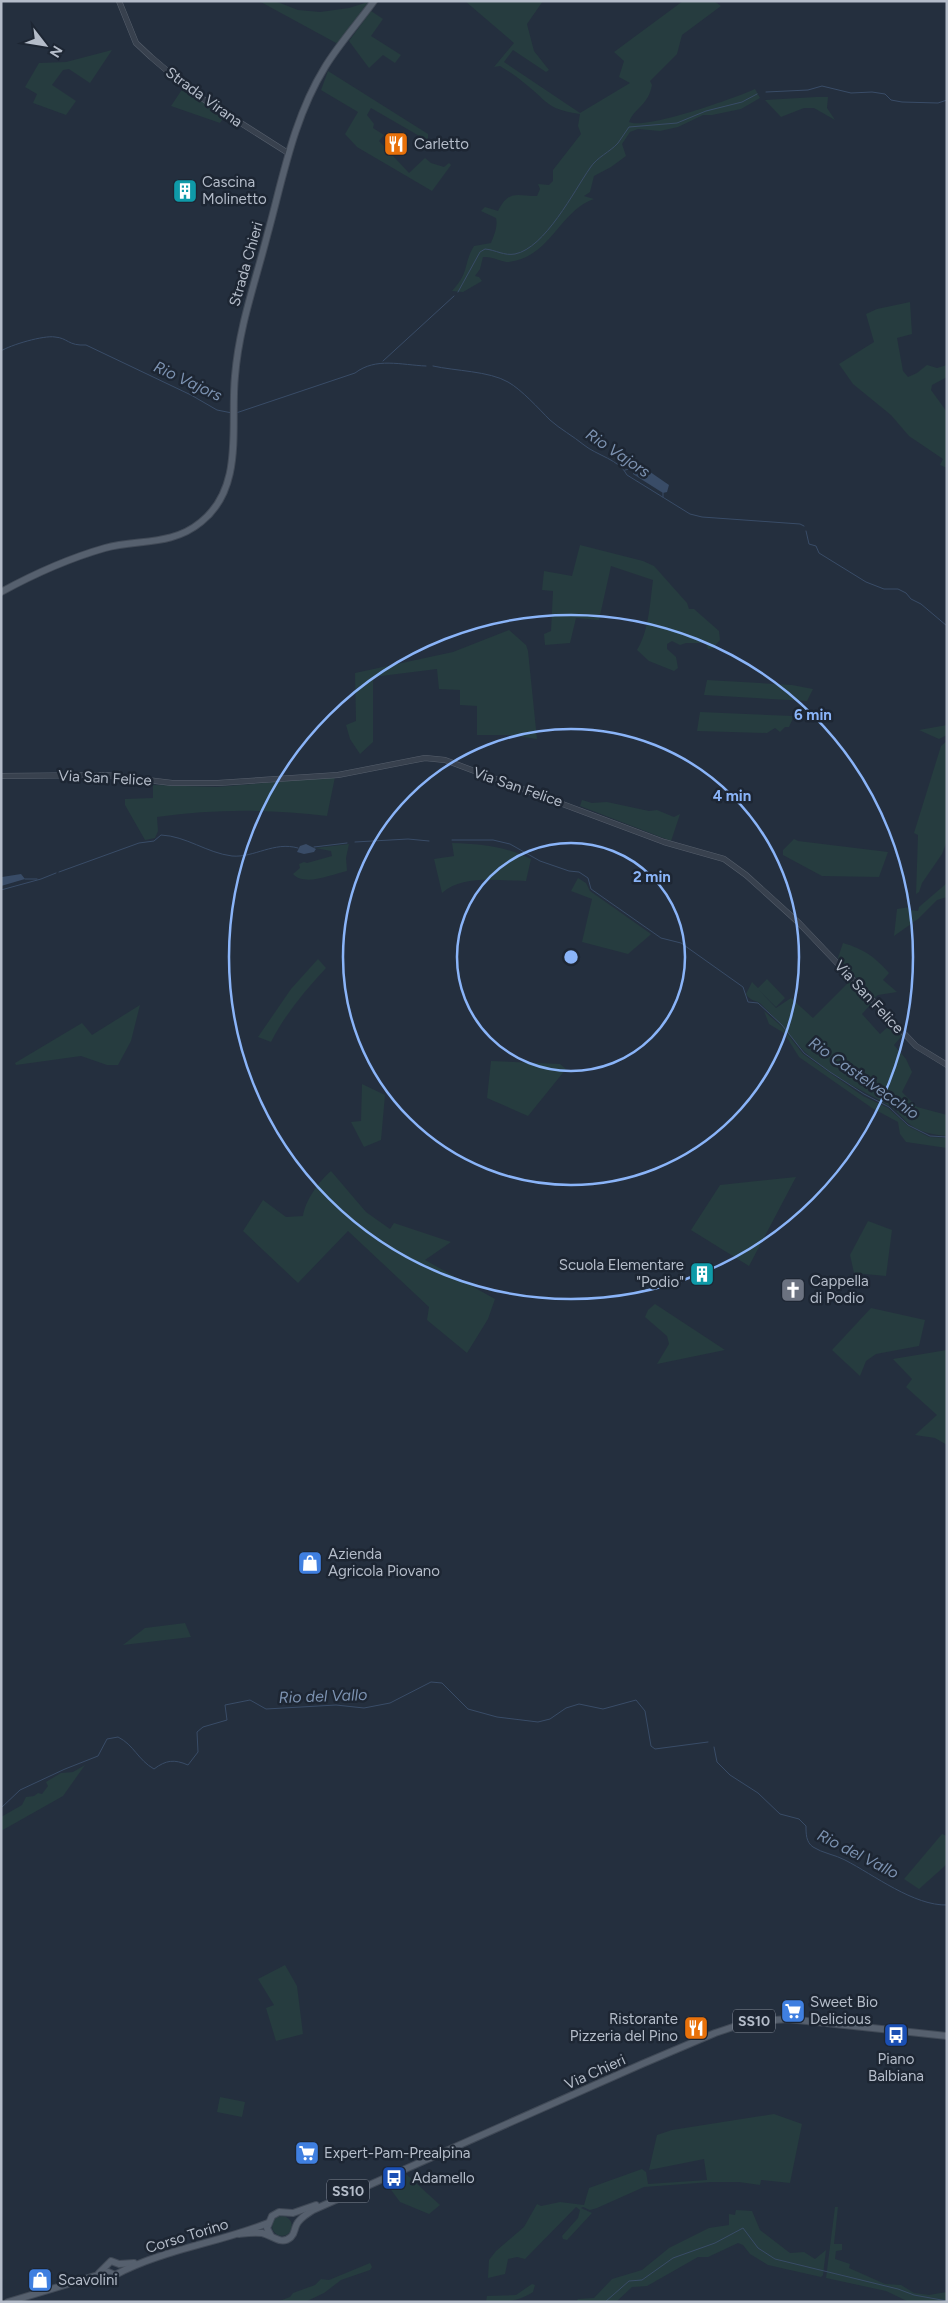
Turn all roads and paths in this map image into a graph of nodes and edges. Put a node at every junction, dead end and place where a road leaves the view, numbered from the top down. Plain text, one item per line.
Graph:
1 (119, 1) edge
2 (374, 1) edge
3 (288, 153) junction
4 (1, 592) edge
5 (1, 776) edge
6 (947, 1066) edge
7 (947, 2036) edge
8 (409, 2166) junction
9 (288, 2213) junction
10 (268, 2223) junction
11 (296, 2225) junction
12 (239, 2234) junction
13 (271, 2236) junction
14 (119, 2268) junction
15 (107, 2271) junction
16 (8, 2302) edge

1 - 3 street, Strada Virana
2 - 3 main road, Strada Chieri
3 - 4 main road, Strada Chieri
5 - 6 street, Via San Felice
7 - 8 main road, Via Chieri / SS10
8 - 9 main road, Via Chieri / SS10
8 - 11 main road, Via Chieri / SS10
9 - 10 main road, Via Chieri / SS10
9 - 11 main road
10 - 12 main road, Via Chieri
10 - 13 main road
11 - 13 main road, Via Chieri / SS10
12 - 13 main road, Via Chieri
12 - 14 main road, Corso Torino
14 - 15 main road, Corso Torino
14 - 15 main road, Corso Torino
15 - 16 main road, Corso Torino

